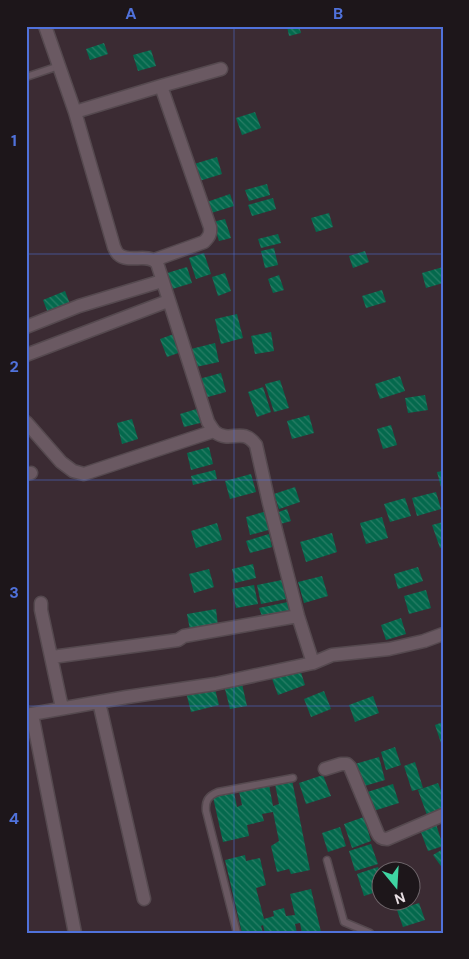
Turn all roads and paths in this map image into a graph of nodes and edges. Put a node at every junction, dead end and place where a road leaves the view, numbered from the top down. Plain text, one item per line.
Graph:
1 (45, 26) edge
2 (59, 66) junction
3 (221, 69) dead end
4 (26, 77) edge
5 (161, 86) junction
6 (75, 112) junction
7 (154, 260) junction
8 (162, 281) junction
9 (168, 301) junction
10 (26, 327) edge
11 (26, 355) edge
12 (26, 422) edge
13 (214, 431) junction
14 (41, 603) dead end
15 (298, 616) junction
16 (443, 634) edge
17 (52, 656) junction
18 (313, 662) junction
19 (99, 702) junction
20 (62, 708) junction
21 (29, 715) edge
22 (325, 769) dead end
23 (293, 778) dead end
24 (443, 815) edge
25 (327, 860) dead end
26 (144, 899) dead end
27 (75, 933) edge
28 (237, 933) edge
29 (369, 933) edge

1 - 2 street
2 - 4 lane
2 - 6 street
3 - 5 street
5 - 6 street
5 - 7 street
6 - 7 street
7 - 8 street
8 - 9 street
8 - 10 street
9 - 11 street
9 - 13 street
12 - 13 street
13 - 15 street
14 - 17 street
15 - 17 street
15 - 18 street
16 - 18 street
17 - 20 street
18 - 19 street
19 - 20 street
19 - 26 street
20 - 21 street
21 - 27 street
22 - 24 street
23 - 28 lane
25 - 29 lane

